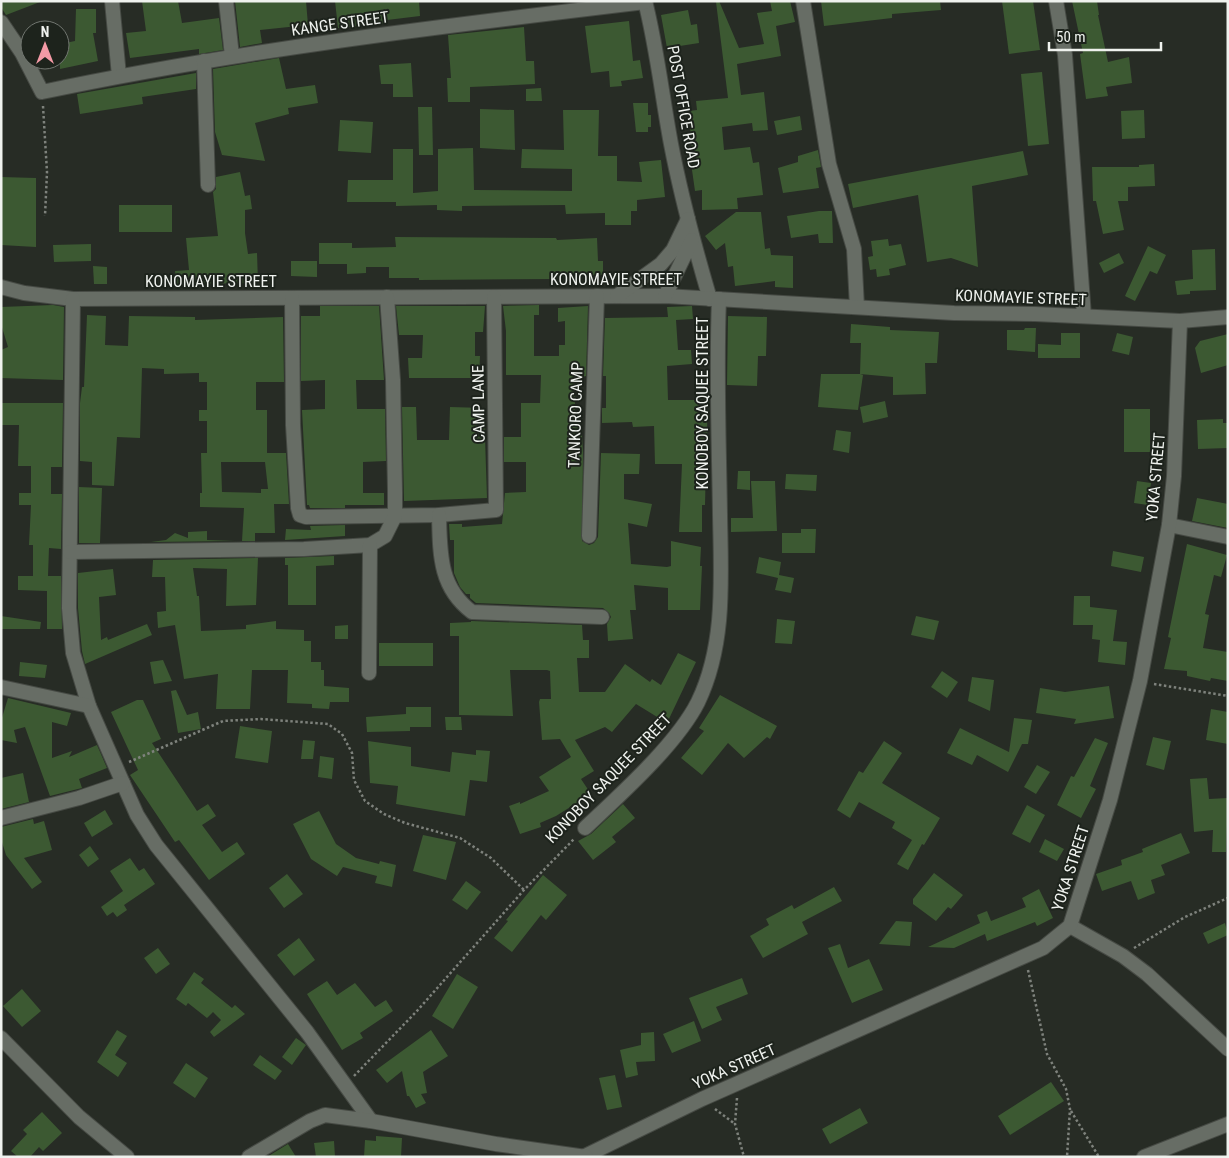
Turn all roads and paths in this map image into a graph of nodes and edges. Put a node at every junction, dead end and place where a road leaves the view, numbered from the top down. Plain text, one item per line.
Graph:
1 (112, 1) edge
2 (226, 1) edge
3 (645, 1) edge
4 (803, 1) edge
5 (1056, 1) edge
6 (1, 22) edge
7 (232, 56) junction
8 (204, 61) junction
9 (119, 76) junction
10 (42, 92) junction
11 (208, 185) dead end
12 (45, 216) dead end
13 (688, 219) junction
14 (692, 240) junction
15 (3, 288) edge
16 (598, 296) junction
17 (617, 296) junction
18 (665, 296) junction
19 (387, 297) junction
20 (494, 297) junction
21 (292, 298) junction
22 (73, 299) junction
23 (714, 299) junction
24 (857, 307) junction
25 (1084, 316) junction
26 (1228, 317) edge
27 (1180, 321) junction
28 (439, 515) junction
29 (395, 516) junction
30 (1169, 525) junction
31 (589, 536) dead end
32 (1228, 537) edge
33 (370, 545) junction
34 (70, 552) junction
35 (602, 617) dead end
36 (369, 673) dead end
37 (1140, 681) junction
38 (1, 687) edge
39 (1228, 696) edge
40 (89, 706) junction
41 (116, 768) junction
42 (122, 783) junction
43 (1, 818) edge
44 (585, 828) joint
45 (524, 890) junction
46 (1228, 898) edge
47 (1070, 926) junction
48 (1026, 956) junction
49 (1123, 956) junction
50 (1, 1038) edge
51 (1228, 1049) edge
52 (346, 1084) junction
53 (738, 1084) junction
54 (702, 1099) junction
55 (1070, 1110) junction
56 (371, 1121) junction
57 (735, 1124) junction
58 (1228, 1124) edge
59 (127, 1157) edge
60 (250, 1157) edge
61 (585, 1157) edge
62 (744, 1157) edge
63 (1067, 1157) edge
64 (1099, 1157) edge
65 (1144, 1157) edge

1 - 9 street
2 - 7 street
3 - 7 street, KANGE STREET
3 - 13 street, POST OFFICE ROAD
4 - 24 street
5 - 25 street
6 - 10 street
7 - 8 street, KANGE STREET
8 - 9 street, KANGE STREET
8 - 11 street
9 - 10 street, KANGE STREET
10 - 12 path
13 - 14 street, POST OFFICE ROAD
13 - 17 street
14 - 18 street
14 - 23 street, POST OFFICE ROAD
15 - 22 street, KONOMAYIE STREET
16 - 17 street, KONOMAYIE STREET
16 - 20 street, KONOMAYIE STREET
16 - 31 street, TANKORO CAMP
17 - 18 street, KONOMAYIE STREET
18 - 23 street, KONOMAYIE STREET
19 - 20 street, KONOMAYIE STREET
19 - 21 street, KONOMAYIE STREET
19 - 29 street
20 - 28 street, CAMP LANE
21 - 22 street, KONOMAYIE STREET
21 - 29 street
22 - 34 street
23 - 24 street, KONOMAYIE STREET
23 - 44 street, KONOBOY SAQUEE STREET
24 - 25 street, KONOMAYIE STREET
25 - 27 street, KONOMAYIE STREET
26 - 27 street, KONOMAYIE STREET
27 - 30 street, YOKA STREET
28 - 29 street
28 - 35 street
29 - 33 street
30 - 32 street
30 - 37 street, YOKA STREET
33 - 34 street
33 - 36 street
34 - 40 street
37 - 39 path
37 - 47 street, YOKA STREET
38 - 40 street
40 - 41 street
41 - 42 street
41 - 45 path
42 - 43 street
42 - 52 street
44 - 45 path, KONOBOY SAQUEE STREET
45 - 52 path, KONOBOY SAQUEE STREET
46 - 49 path
47 - 48 street, YOKA STREET
47 - 49 street
48 - 53 street, YOKA STREET
48 - 55 path
49 - 51 street
50 - 59 street
52 - 56 street
53 - 54 street, YOKA STREET
53 - 57 path
54 - 57 path
54 - 61 street, YOKA STREET
55 - 63 path
55 - 64 path
56 - 60 street
56 - 61 street
57 - 62 path
58 - 65 street

